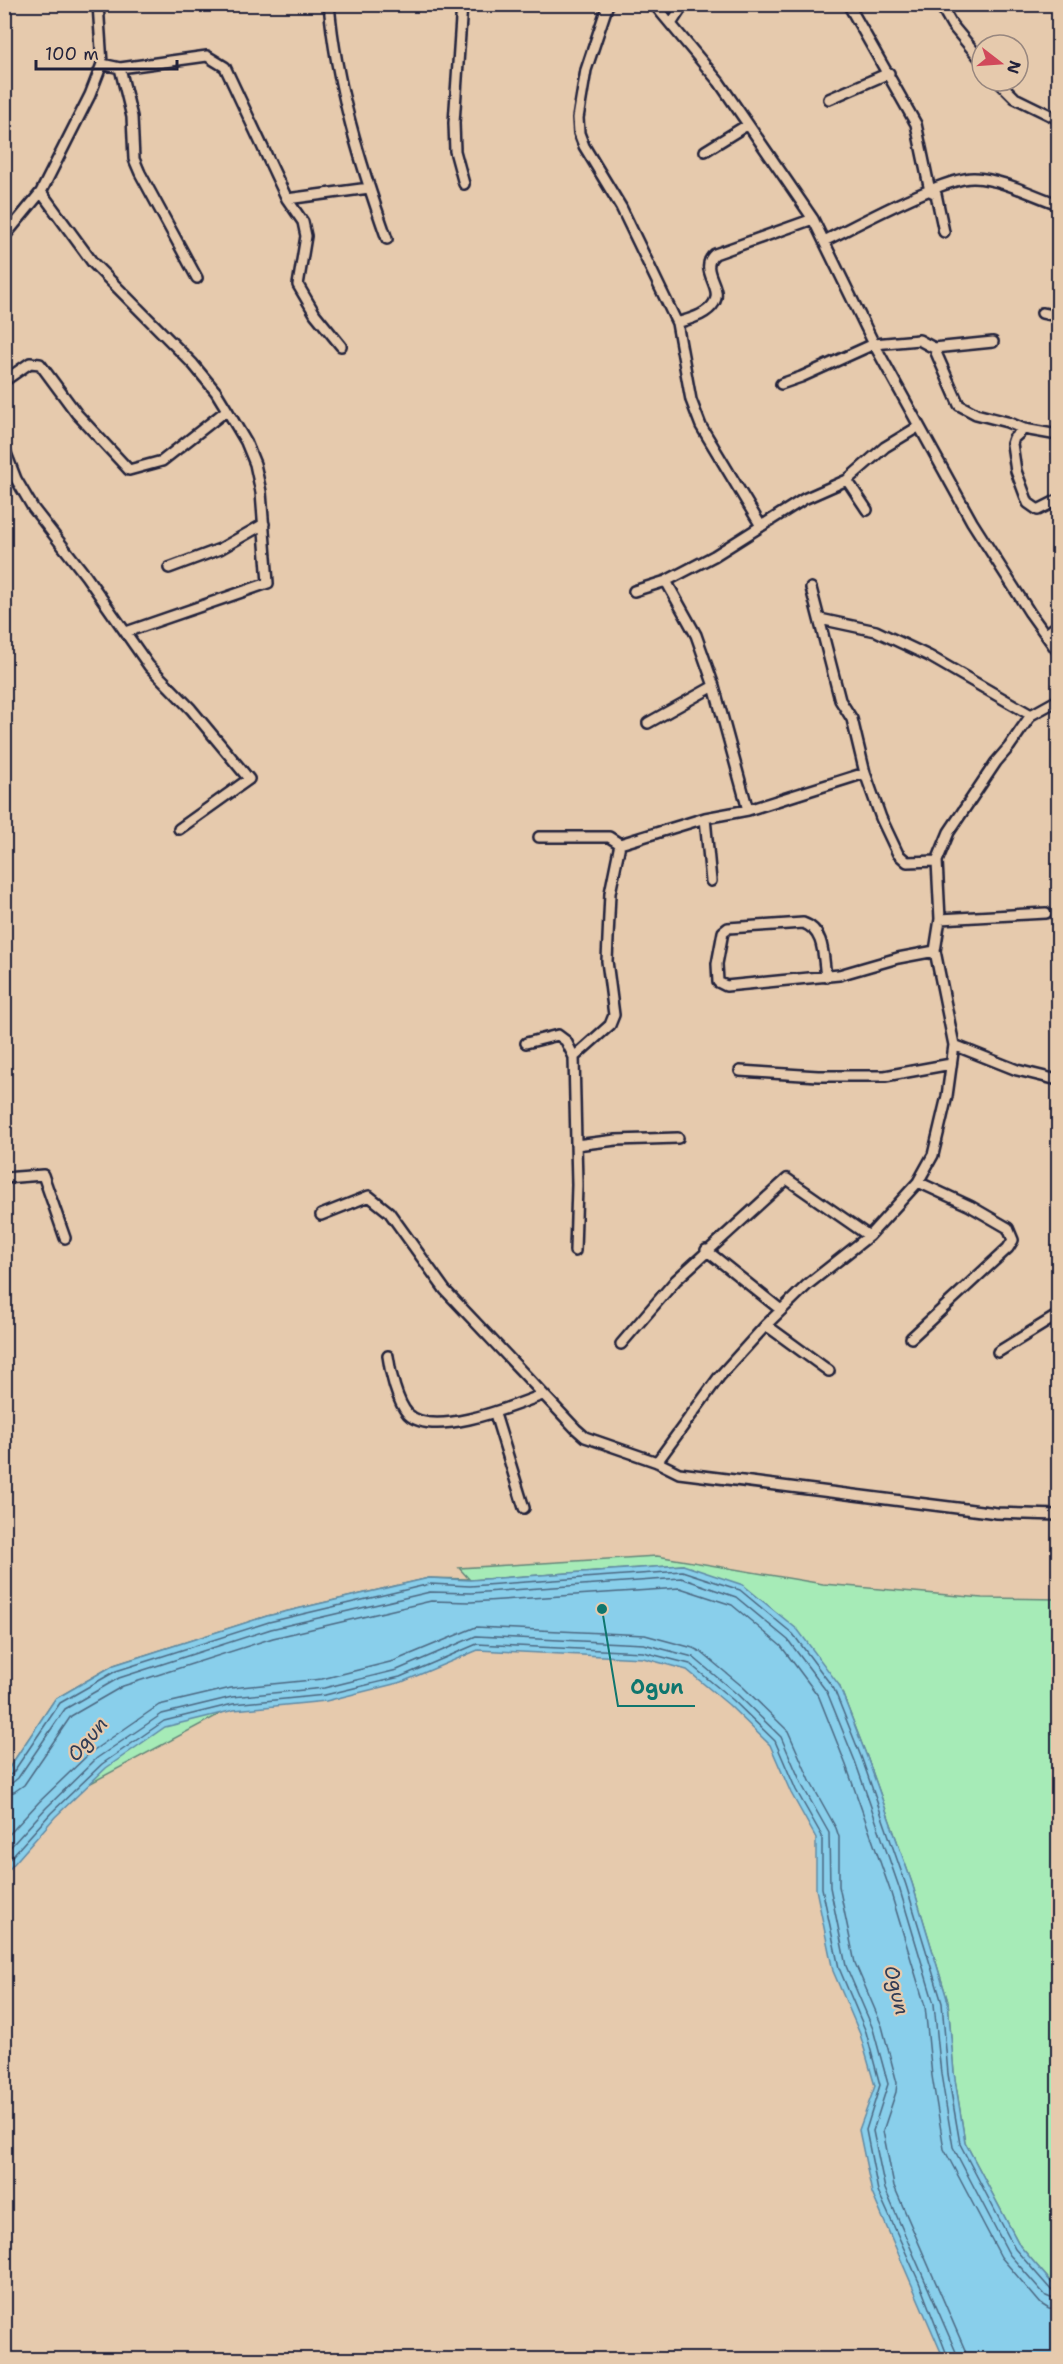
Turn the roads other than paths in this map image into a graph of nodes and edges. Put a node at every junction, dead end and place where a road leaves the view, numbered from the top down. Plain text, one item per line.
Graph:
1 (98, 4) edge
2 (329, 4) edge
3 (462, 4) edge
4 (608, 4) edge
5 (654, 4) edge
6 (684, 4) edge
7 (848, 4) edge
8 (940, 4) edge
9 (670, 24) junction
10 (970, 47) edge
11 (102, 64) junction
12 (120, 68) junction
13 (889, 73) junction
14 (1010, 93) edge
15 (829, 99) dead end
16 (1059, 119) edge
17 (747, 125) junction
18 (705, 152) dead end
19 (464, 184) dead end
20 (369, 188) junction
21 (930, 190) junction
22 (41, 192) junction
23 (287, 199) junction
24 (1059, 204) edge
25 (813, 219) junction
26 (944, 232) dead end
27 (4, 237) edge
28 (387, 239) dead end
29 (824, 241) junction
30 (197, 278) dead end
31 (1042, 313) dead end
32 (1059, 316) edge
33 (677, 323) junction
34 (993, 342) dead end
35 (874, 344) junction
36 (341, 346) dead end
37 (934, 348) junction
38 (4, 381) edge
39 (781, 384) dead end
40 (227, 410) junction
41 (918, 427) junction
42 (1024, 429) junction
43 (1059, 435) edge
44 (4, 448) edge
45 (847, 480) junction
46 (1059, 500) edge
47 (867, 510) dead end
48 (264, 524) junction
49 (761, 526) junction
50 (169, 568) dead end
51 (666, 581) junction
52 (811, 588) dead end
53 (634, 591) dead end
54 (820, 619) junction
55 (1059, 625) edge
56 (126, 632) junction
57 (1046, 634) junction
58 (1059, 652) edge
59 (714, 686) junction
60 (1059, 700) edge
61 (1031, 715) junction
62 (648, 723) dead end
63 (865, 773) junction
64 (748, 810) junction
65 (705, 818) junction
66 (179, 829) dead end
67 (539, 837) dead end
68 (620, 844) junction
69 (937, 861) junction
70 (711, 881) dead end
71 (1046, 913) dead end
72 (940, 919) junction
73 (935, 951) junction
74 (826, 977) junction
75 (526, 1042) dead end
76 (954, 1045) junction
77 (574, 1057) junction
78 (951, 1064) junction
79 (740, 1071) dead end
80 (1059, 1080) edge
81 (678, 1138) dead end
82 (576, 1145) junction
83 (4, 1178) edge
84 (918, 1182) junction
85 (321, 1215) dead end
86 (869, 1236) junction
87 (65, 1238) dead end
88 (706, 1250) junction
89 (575, 1251) dead end
90 (781, 1310) junction
91 (1059, 1315) edge
92 (766, 1324) junction
93 (911, 1338) dead end
94 (621, 1344) dead end
95 (998, 1352) dead end
96 (388, 1356) dead end
97 (829, 1371) dead end
98 (542, 1395) junction
99 (495, 1414) junction
100 (657, 1462) junction
101 (524, 1508) dead end
102 (1059, 1515) edge

1 - 11 street
2 - 20 street
3 - 19 street
4 - 33 street
5 - 9 street
6 - 9 street
7 - 13 street
8 - 10 street
9 - 17 street
11 - 12 street
11 - 22 street
12 - 23 street
12 - 30 street
13 - 15 street
13 - 21 street
14 - 16 street
17 - 18 street
17 - 25 street
20 - 23 street
20 - 28 street
21 - 24 street
21 - 26 street
21 - 29 street
22 - 27 street
22 - 40 street
23 - 36 street
25 - 29 street
25 - 33 street
29 - 35 street
31 - 32 street
33 - 49 street
34 - 37 street
35 - 37 street
35 - 39 street
35 - 41 street
37 - 42 street
38 - 40 street
40 - 48 street
41 - 45 street
41 - 57 street
42 - 43 street
42 - 46 street
44 - 56 street
45 - 47 street
45 - 49 street
48 - 50 street
48 - 56 street
49 - 51 street
51 - 53 street
51 - 59 street
52 - 54 street
54 - 61 street
54 - 63 street
55 - 57 street
56 - 66 street
57 - 58 street
59 - 62 street
59 - 64 street
60 - 61 street
61 - 69 street
63 - 64 street
63 - 69 street
64 - 65 street
65 - 68 street
65 - 70 street
67 - 68 street
68 - 77 street
69 - 72 street
71 - 72 street
72 - 73 street
73 - 74 street
73 - 76 street
74 - 74 street
75 - 77 street
76 - 78 street
76 - 80 street
77 - 82 street
78 - 79 street
78 - 84 street
81 - 82 street
82 - 89 street
83 - 87 street
84 - 86 street
84 - 93 street
85 - 98 street
86 - 88 street
86 - 90 street
88 - 90 street
88 - 94 street
90 - 92 street
91 - 95 street
92 - 97 street
92 - 100 street
96 - 99 street
98 - 99 street
98 - 100 street
99 - 101 street
100 - 102 street

